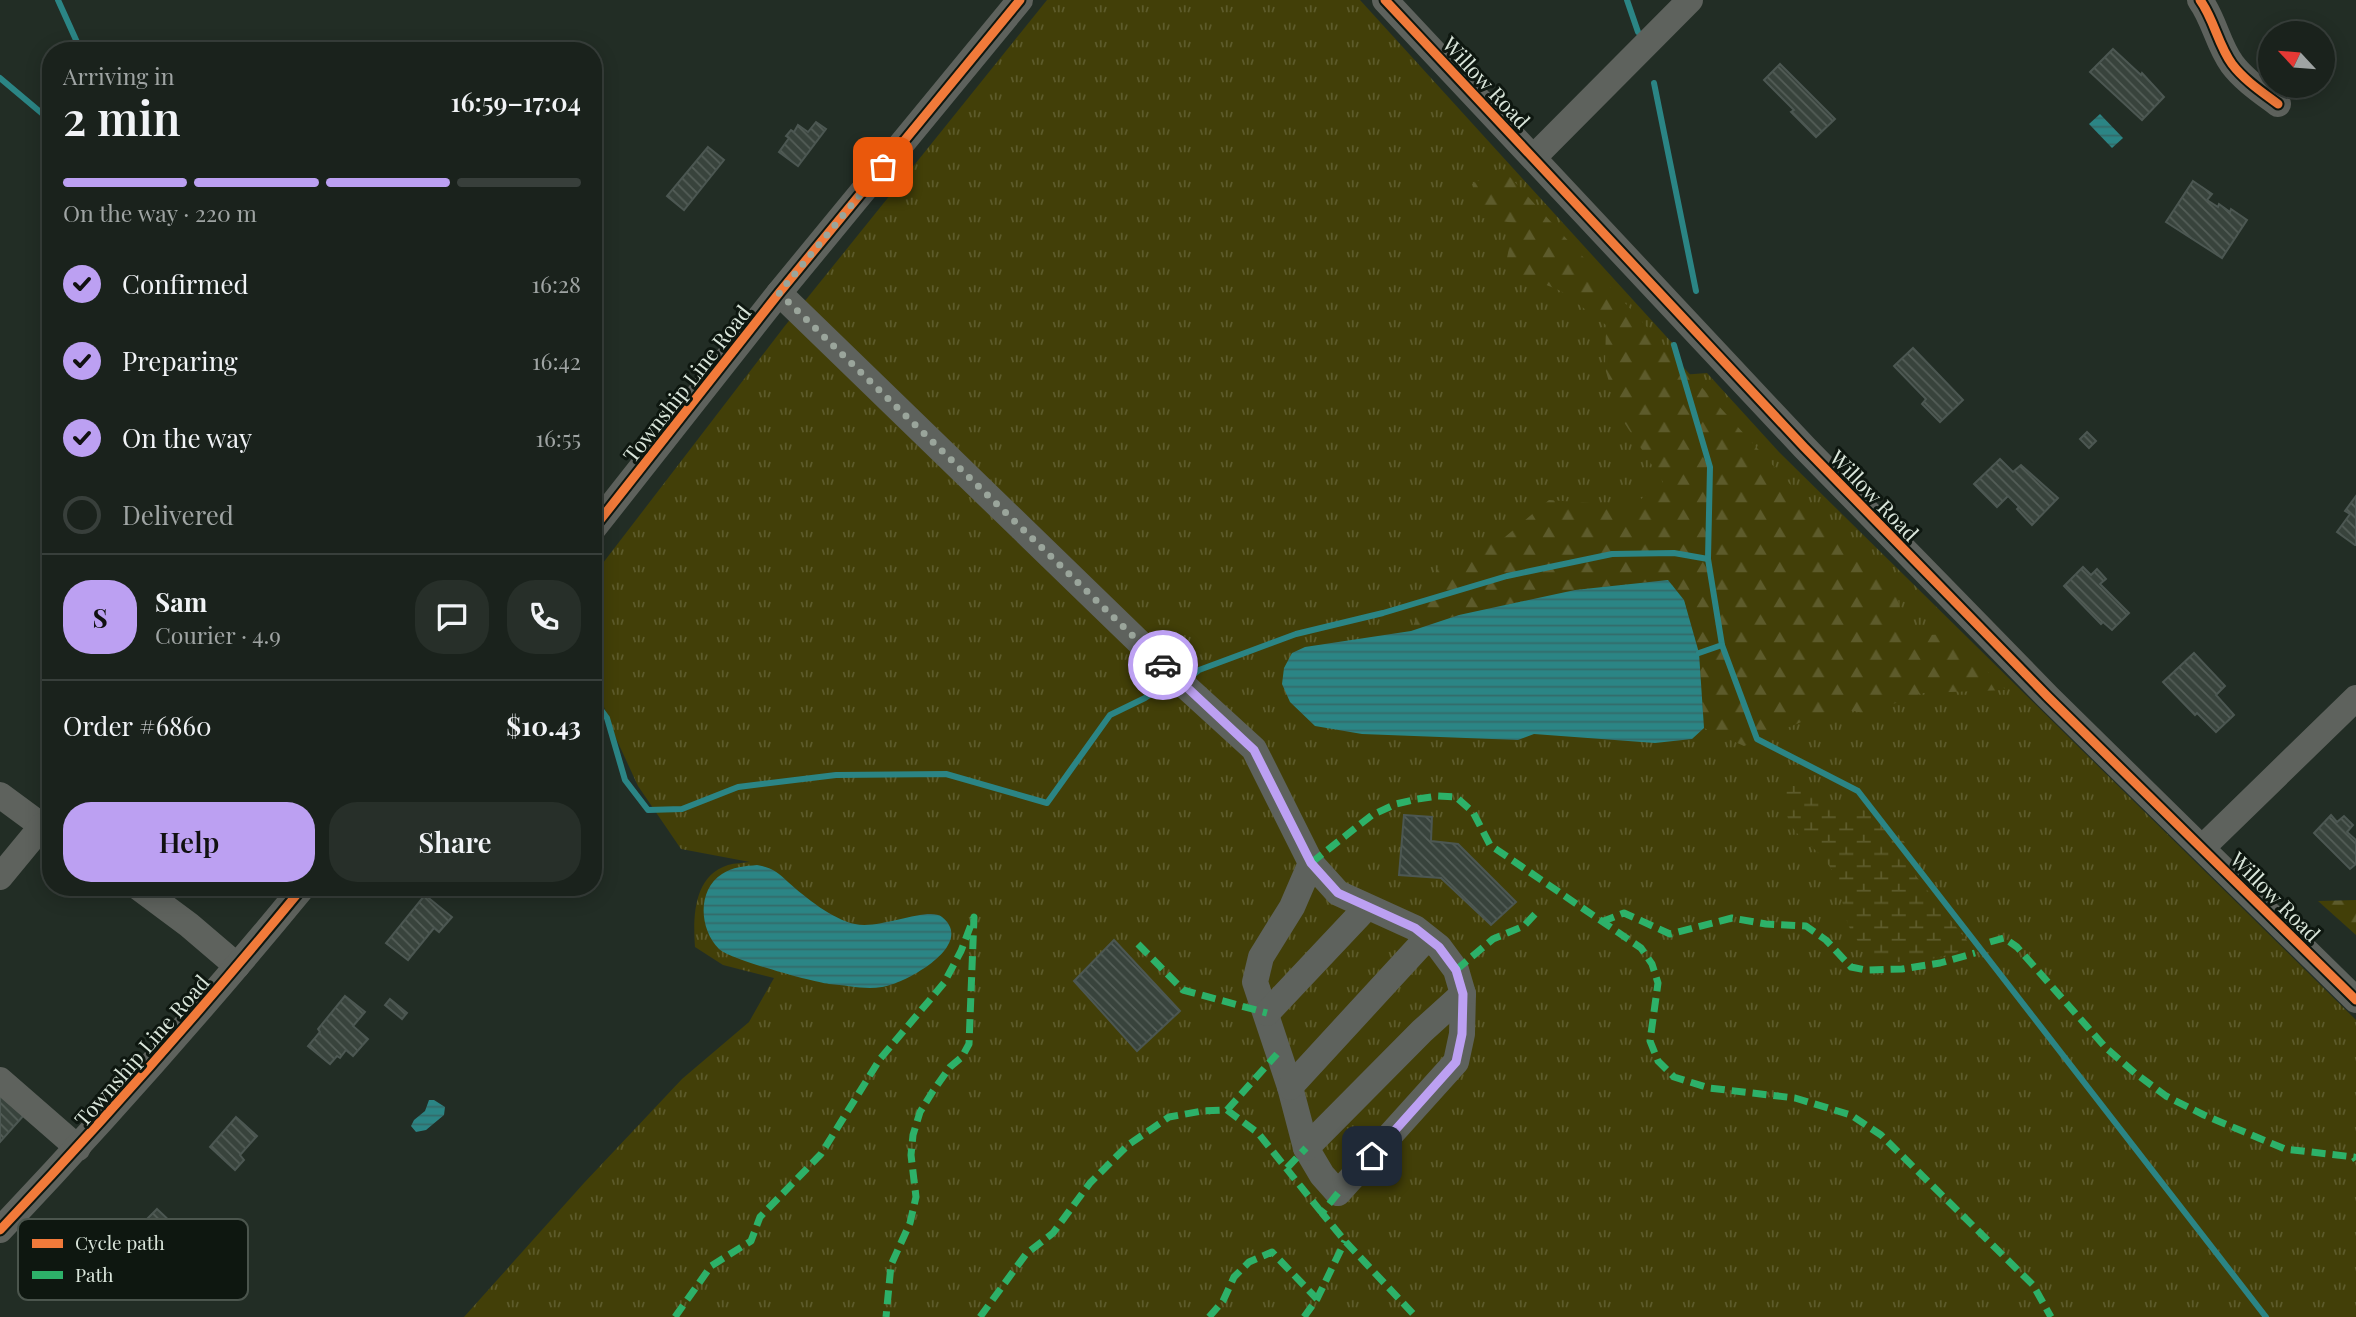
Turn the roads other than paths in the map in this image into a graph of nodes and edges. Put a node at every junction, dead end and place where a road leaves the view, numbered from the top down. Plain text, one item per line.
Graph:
1 (1020, 0) edge
2 (1385, 0) edge
3 (1690, 0) edge
4 (2200, 0) edge
5 (2278, 104) dead end
6 (1534, 157) junction
7 (779, 293) junction
8 (602, 518) edge
9 (2356, 698) edge
10 (0, 796) edge
11 (42, 825) edge
12 (42, 832) edge
13 (2202, 848) junction
14 (1311, 863) junction
15 (0, 877) edge
16 (150, 896) edge
17 (296, 896) edge
18 (1367, 907) junction
19 (1427, 937) junction
20 (237, 967) junction
21 (1463, 994) junction
22 (2356, 1000) edge
23 (1267, 1013) junction
24 (0, 1080) edge
25 (1290, 1087) junction
26 (78, 1148) junction
27 (1306, 1148) junction
28 (0, 1230) edge

1 - 7 street, Township Line Road
2 - 6 street, Willow Road
3 - 6 street
4 - 5 street
6 - 13 street, Willow Road
7 - 8 street, Township Line Road
7 - 14 street
9 - 13 street
10 - 11 street
12 - 15 street
13 - 22 street, Willow Road
14 - 18 street
14 - 23 street
16 - 20 street
17 - 20 street, Township Line Road
18 - 19 street
18 - 23 street
19 - 21 street
19 - 25 street
20 - 26 street, Township Line Road
21 - 27 street
21 - 27 street
23 - 25 street
24 - 26 street
25 - 27 street
26 - 28 street, Township Line Road

